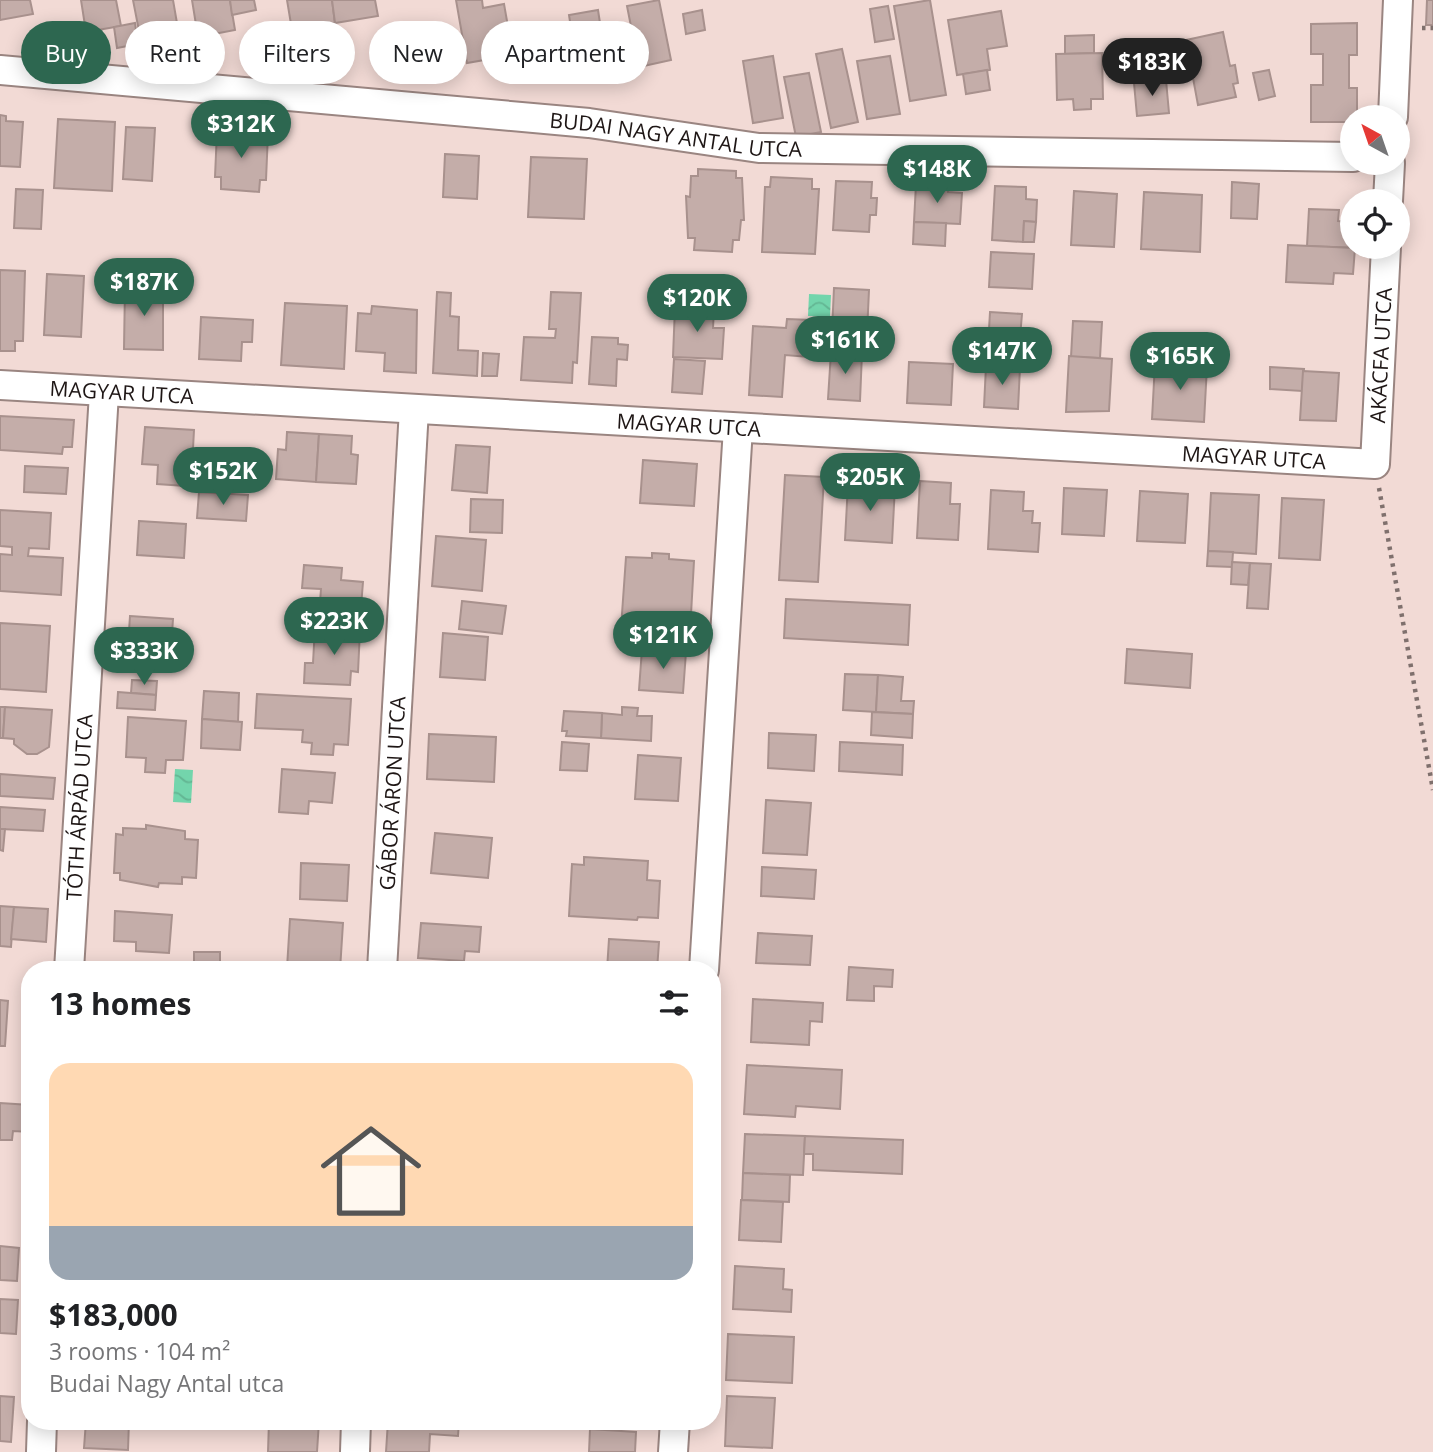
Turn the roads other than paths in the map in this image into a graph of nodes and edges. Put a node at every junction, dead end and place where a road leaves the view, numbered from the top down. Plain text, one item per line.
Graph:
1 (1398, 0) edge
2 (0, 70) edge
3 (1393, 105) edge
4 (1340, 157) edge
5 (1385, 259) edge
6 (0, 385) edge
7 (104, 393) junction
8 (414, 409) junction
9 (738, 428) junction
10 (1375, 464) joint
11 (70, 961) edge
12 (383, 961) edge
13 (705, 961) edge
14 (42, 1430) edge
15 (356, 1430) edge
16 (674, 1430) edge
17 (41, 1452) edge
18 (355, 1452) edge
19 (673, 1452) edge

1 - 3 street
2 - 4 street, BUDAI NAGY ANTAL UTCA
5 - 10 street, AKÁCFA UTCA
6 - 7 street, MAGYAR UTCA
7 - 8 street, MAGYAR UTCA
7 - 11 street, TÓTH ÁRPÁD UTCA
8 - 9 street, MAGYAR UTCA
8 - 12 street, GÁBOR ÁRON UTCA
9 - 10 street, MAGYAR UTCA
9 - 13 street
14 - 17 street
15 - 18 street
16 - 19 street

